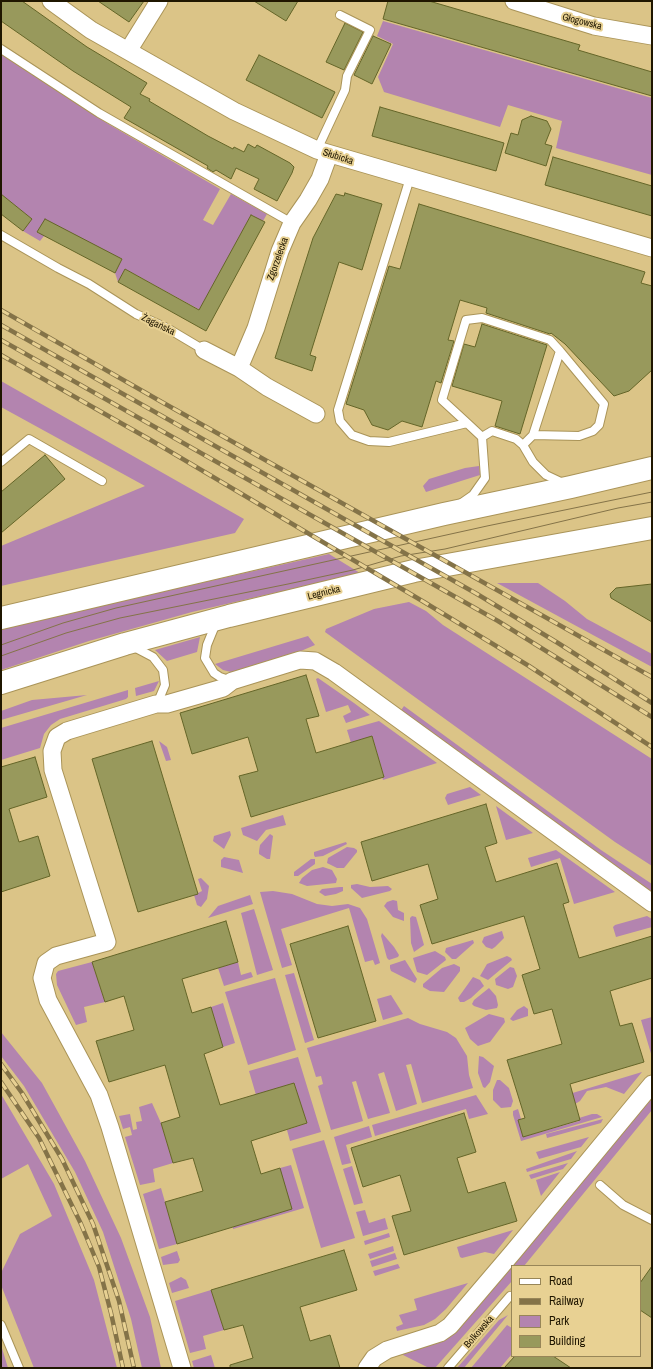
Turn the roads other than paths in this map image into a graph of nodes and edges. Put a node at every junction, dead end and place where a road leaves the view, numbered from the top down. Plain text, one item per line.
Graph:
1 (51, 1) edge
2 (159, 1) edge
3 (514, 1) edge
4 (340, 15) dead end
5 (652, 36) edge
6 (1, 50) edge
7 (128, 51) junction
8 (323, 152) junction
9 (410, 178) junction
10 (292, 222) junction
11 (1, 235) edge
12 (652, 248) edge
13 (204, 350) joint
14 (560, 351) junction
15 (239, 368) junction
16 (316, 414) dead end
17 (467, 423) junction
18 (533, 435) junction
19 (482, 437) junction
20 (524, 445) junction
21 (1, 462) edge
22 (652, 468) edge
23 (102, 481) dead end
24 (571, 487) junction
25 (444, 514) junction
26 (652, 528) edge
27 (1, 618) edge
28 (219, 619) junction
29 (125, 644) junction
30 (232, 681) junction
31 (1, 683) edge
32 (156, 704) junction
33 (652, 903) edge
34 (652, 1084) edge
35 (600, 1185) dead end
36 (652, 1220) edge
37 (510, 1296) dead end
38 (1, 1325) edge
39 (19, 1368) edge
40 (182, 1368) edge
41 (367, 1368) edge
42 (448, 1368) edge

1 - 7 street, Słubicka
2 - 7 street
3 - 5 street, Głogowska
4 - 8 lane
6 - 10 lane
7 - 8 street, Słubicka
8 - 9 street, Słubicka
8 - 10 street, Zgorzelecka
9 - 12 street, Słubicka
9 - 17 lane
10 - 15 street, Zgorzelecka
11 - 13 lane, Żagańska
13 - 15 street, Żagańska
14 - 17 lane
14 - 18 lane
14 - 18 lane
15 - 16 street, Żagańska
17 - 19 lane
18 - 20 lane
19 - 20 lane
19 - 25 lane
20 - 24 lane
21 - 23 lane
22 - 24 main road
24 - 25 main road
25 - 27 main road
26 - 28 main road, Legnicka
28 - 29 main road, Legnicka
28 - 30 lane
29 - 31 main road, Legnicka
29 - 32 lane
30 - 32 street
30 - 33 street
32 - 40 street
34 - 41 street
35 - 36 lane
37 - 42 lane, Bolkowska
38 - 39 lane

